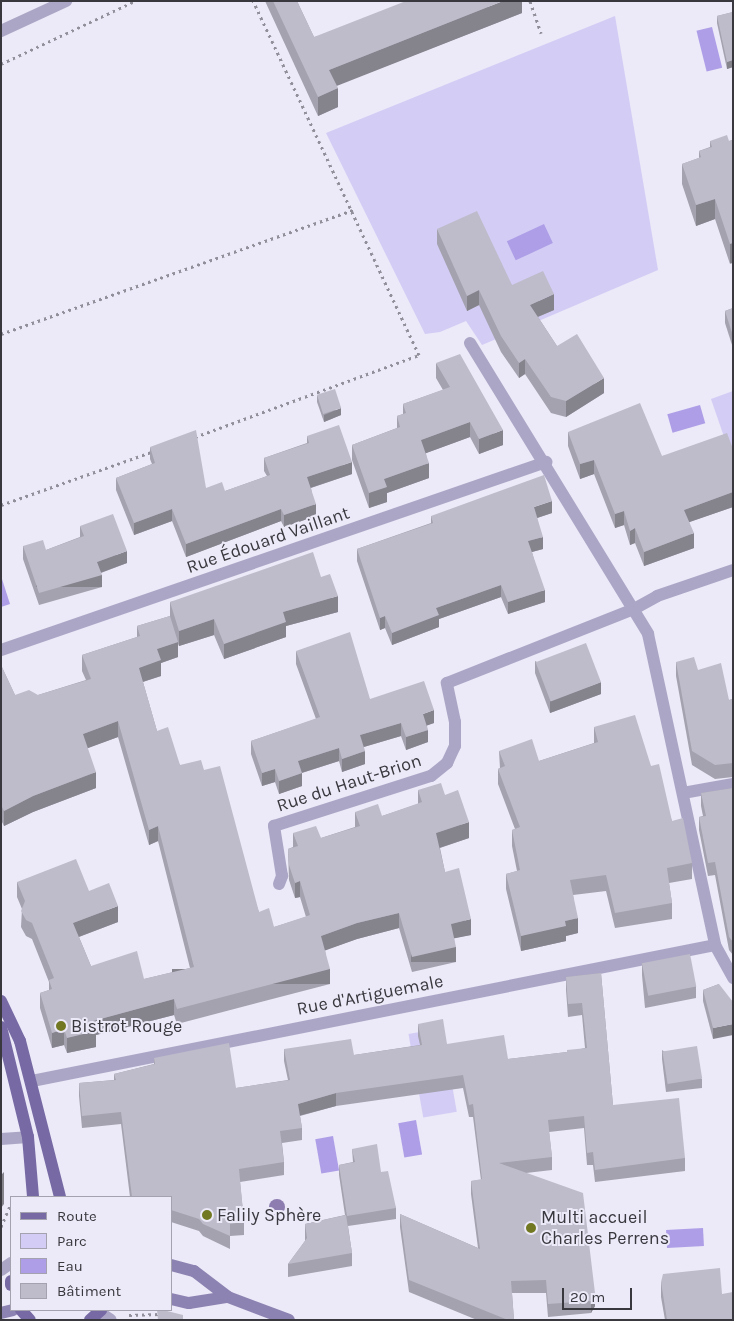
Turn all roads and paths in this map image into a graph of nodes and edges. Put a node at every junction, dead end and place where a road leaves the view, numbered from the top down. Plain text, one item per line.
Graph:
1 (66, 1) edge
2 (135, 1) edge
3 (254, 1) edge
4 (530, 1) edge
5 (1, 31) edge
6 (541, 33) dead end
7 (1, 64) edge
8 (354, 210) junction
9 (1, 334) edge
10 (470, 343) dead end
11 (194, 438) edge
12 (158, 450) edge
13 (546, 462) junction
14 (1, 505) edge
15 (733, 570) edge
16 (634, 609) junction
17 (1, 650) edge
18 (733, 784) edge
19 (683, 793) junction
20 (279, 884) dead end
21 (715, 945) junction
22 (733, 978) edge
23 (1, 1001) edge
24 (1, 1027) edge
25 (32, 1081) junction
26 (28, 1137) junction
27 (1, 1139) edge
28 (33, 1196) edge
29 (60, 1196) edge
30 (10, 1206) edge
31 (1, 1227) edge
32 (172, 1265) edge
33 (228, 1297) junction
34 (172, 1299) edge
35 (143, 1311) edge
36 (96, 1316) edge
37 (111, 1320) edge
38 (122, 1320) edge
39 (289, 1320) edge

1 - 5 street
2 - 7 path
3 - 8 path
4 - 6 path
8 - 9 path
8 - 11 path
10 - 13 street
12 - 14 path
13 - 16 street
13 - 17 street, Rue Édouard Vaillant
15 - 16 street
16 - 19 street
16 - 20 street, Rue du Haut-Brion
18 - 19 street
19 - 21 street
21 - 22 street
21 - 25 street, Rue d'Artiguemale
23 - 25 main road
24 - 26 main road
25 - 29 main road
26 - 27 street
26 - 28 main road
30 - 31 path
32 - 33 street
33 - 34 street
33 - 39 street
35 - 38 path
36 - 37 street

